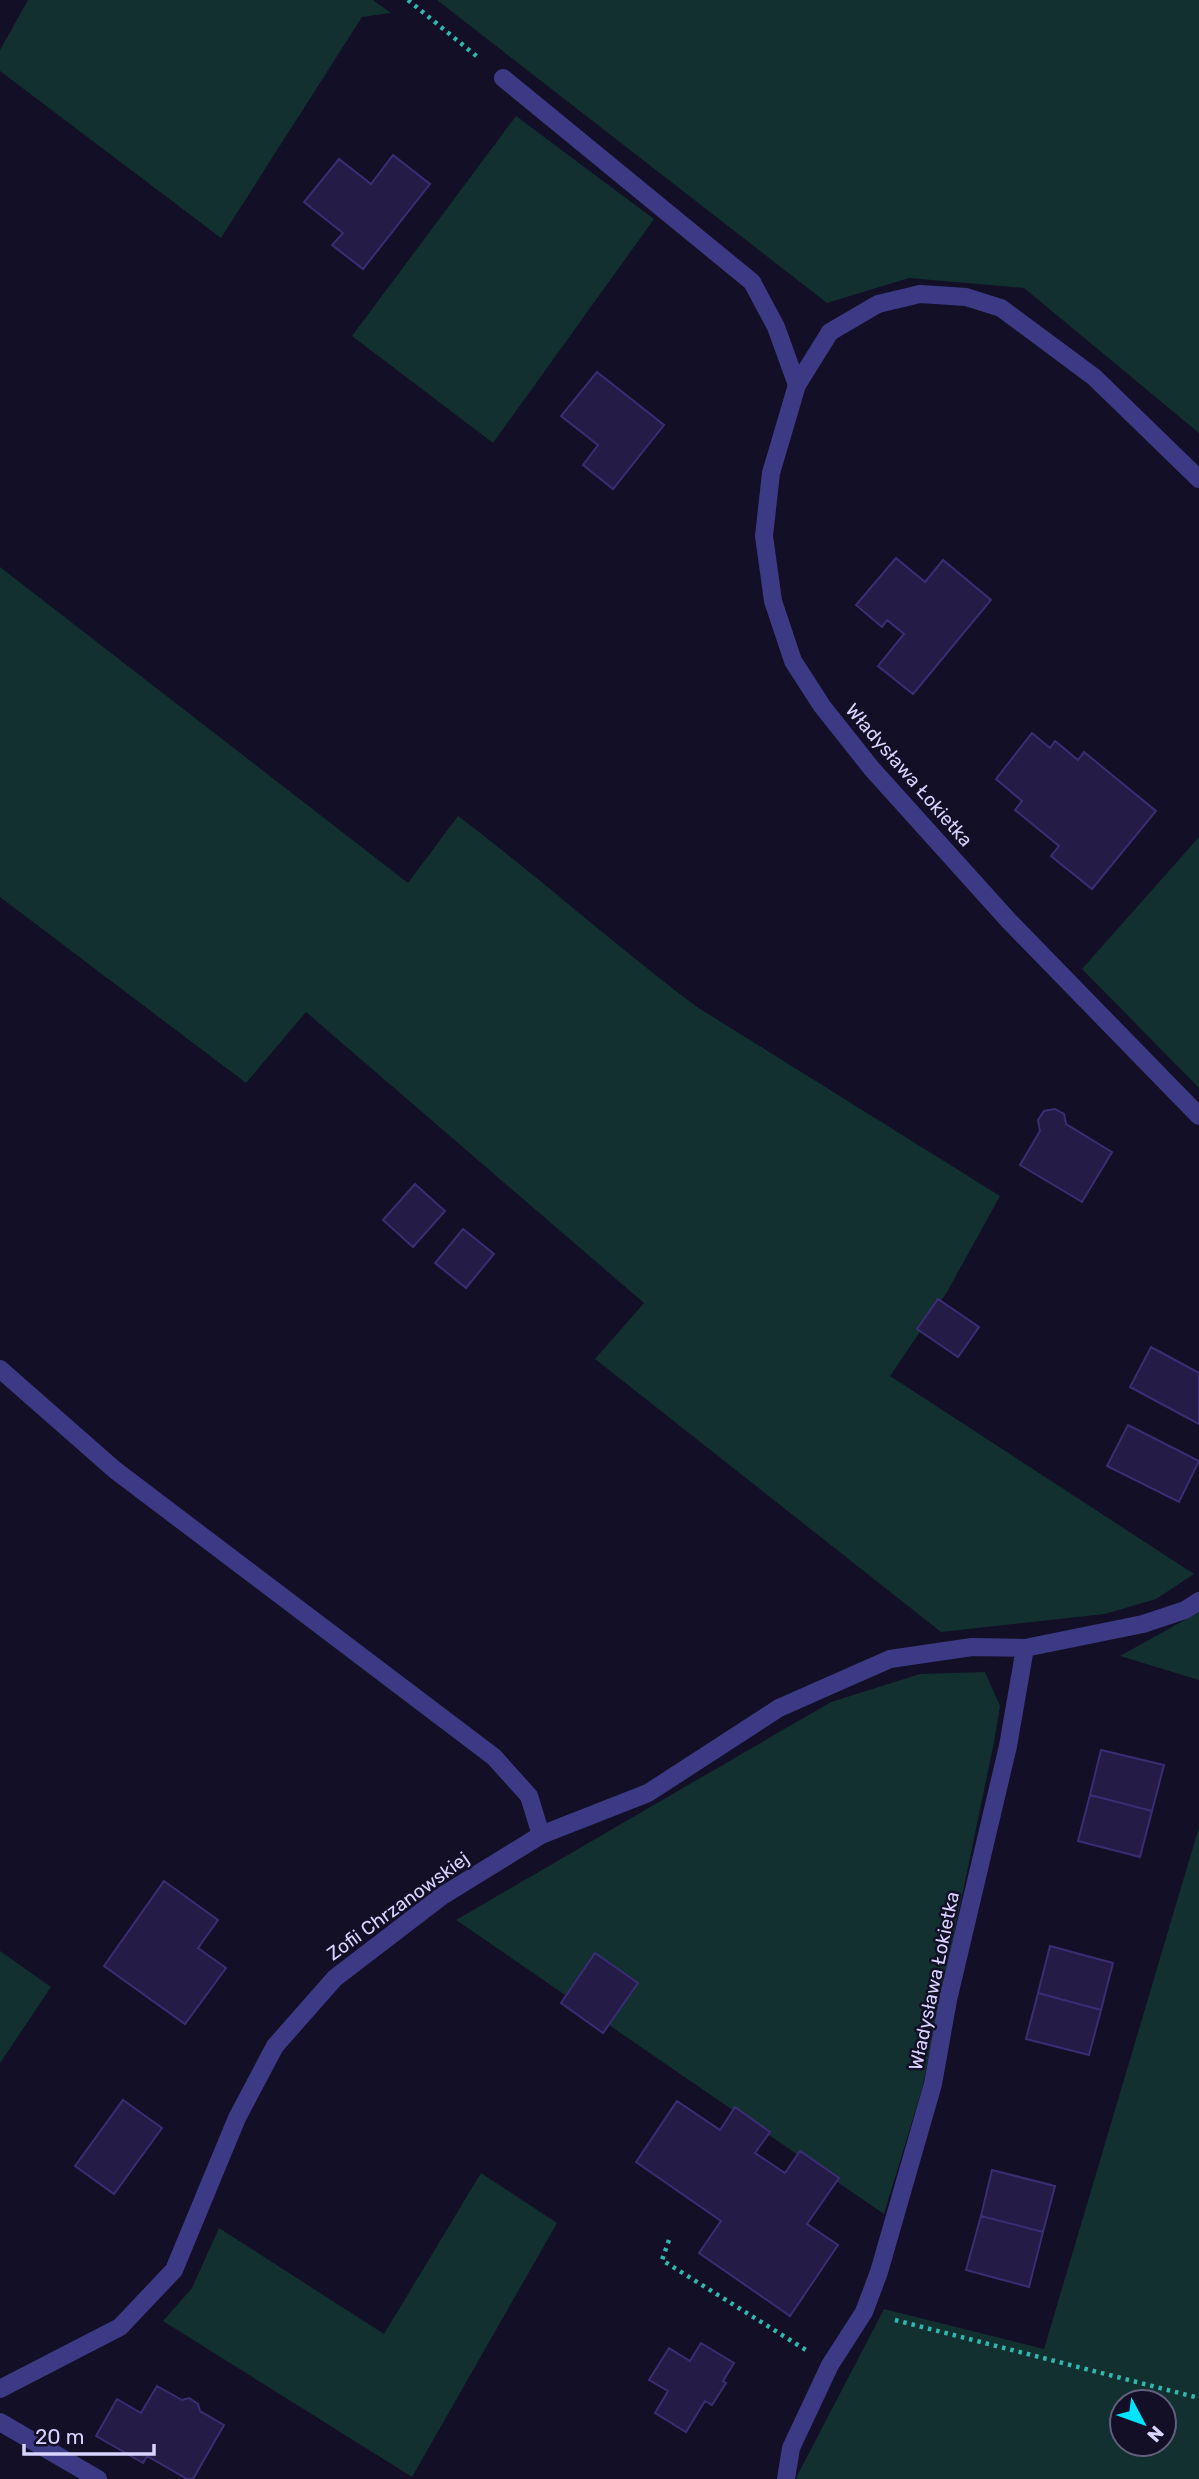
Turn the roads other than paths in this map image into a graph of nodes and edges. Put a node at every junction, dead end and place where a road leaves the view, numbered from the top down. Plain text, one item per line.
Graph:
1 (503, 78) road end
2 (797, 385) junction
3 (1199, 480) edge
4 (1199, 1116) edge
5 (0, 1370) edge
6 (1199, 1601) edge
7 (1025, 1648) junction
8 (541, 1835) junction
9 (0, 2389) edge
10 (0, 2422) edge
11 (98, 2479) edge
12 (786, 2479) edge

1 - 2 street
2 - 3 street, Władysława Łokietka
2 - 4 street, Władysława Łokietka
5 - 8 street
6 - 7 street
7 - 8 street, Zofii Chrzanowskiej
7 - 12 street, Władysława Łokietka
8 - 9 street, Zofii Chrzanowskiej
10 - 11 street

